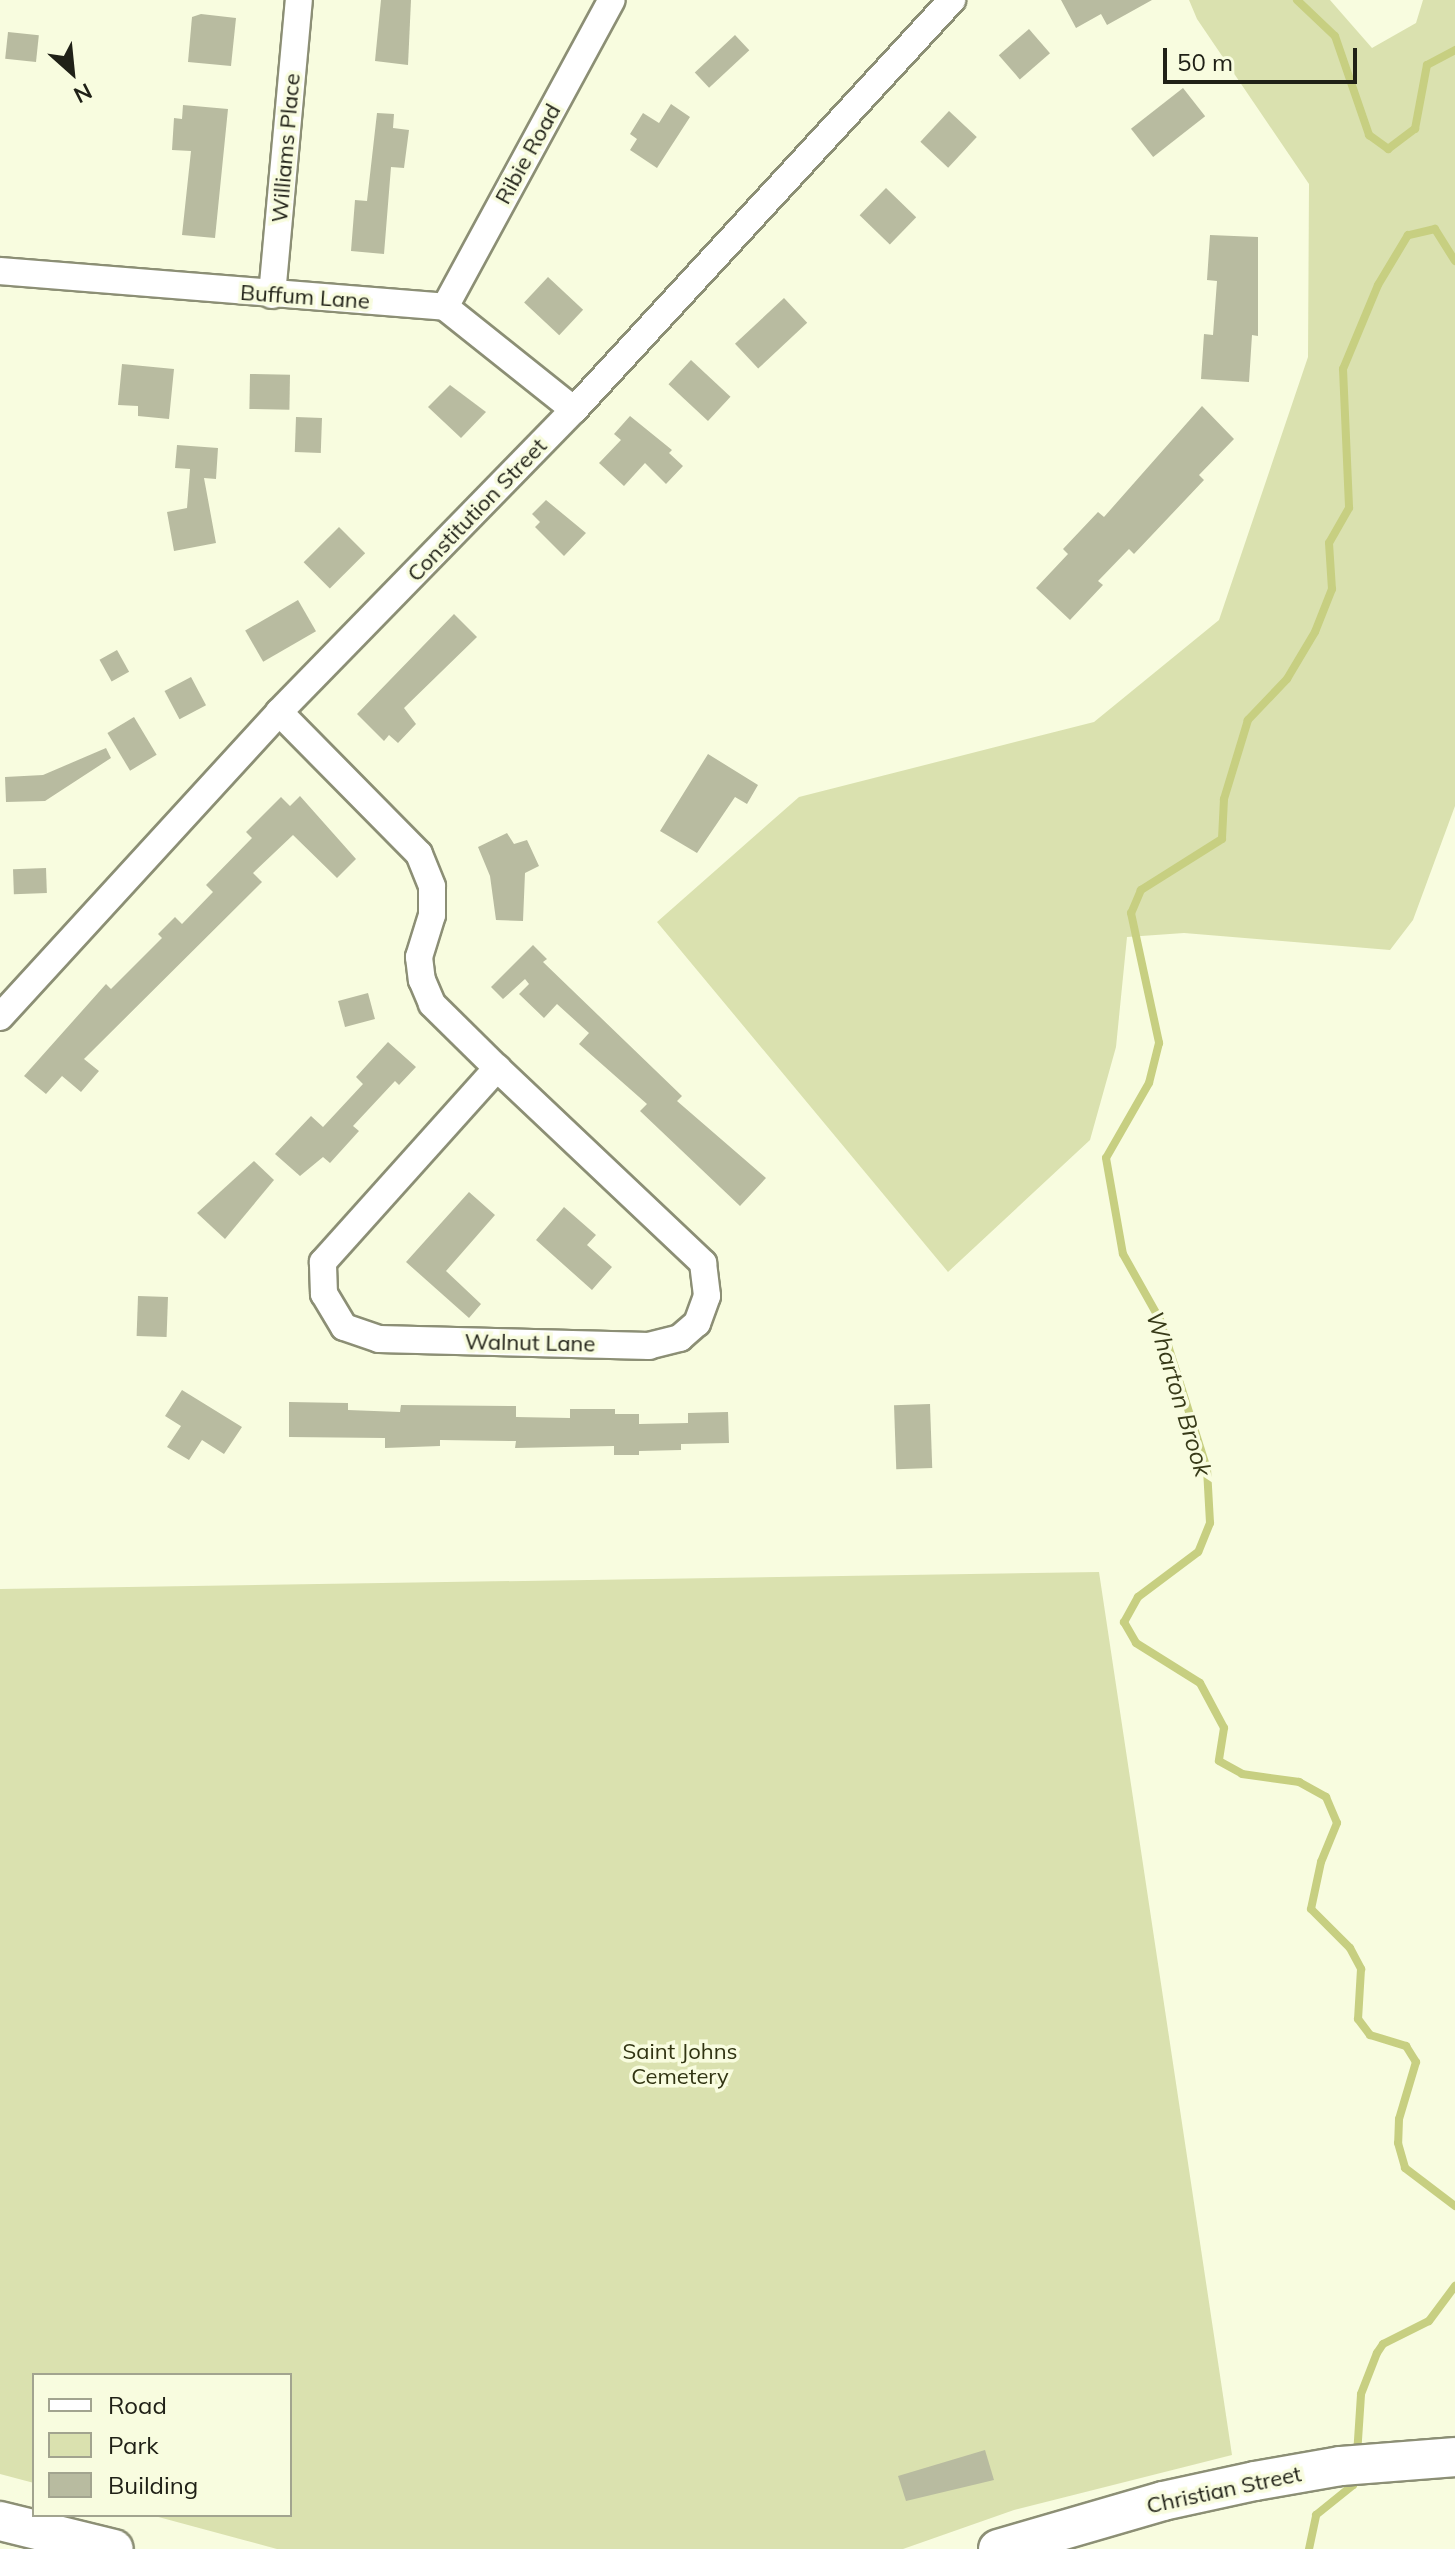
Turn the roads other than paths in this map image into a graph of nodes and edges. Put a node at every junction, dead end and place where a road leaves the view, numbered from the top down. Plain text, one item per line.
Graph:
1 (299, 0) edge
2 (612, 0) edge
3 (952, 0) edge
4 (0, 271) edge
5 (272, 295) junction
6 (445, 307) junction
7 (574, 410) junction
8 (279, 712) junction
9 (0, 1017) edge
10 (497, 1068) junction
11 (1455, 2457) edge
12 (0, 2521) edge
13 (114, 2549) edge
14 (998, 2549) edge

1 - 5 street, Williams Place
2 - 6 street, Ribie Road
3 - 7 street, Constitution Street
4 - 5 street, Buffum Lane
5 - 6 street, Buffum Lane
6 - 7 street
7 - 8 street, Constitution Street
8 - 9 street, Constitution Street
8 - 10 street, Walnut Lane
10 - 10 street, Walnut Lane
11 - 14 main road, Christian Street
12 - 13 main road

